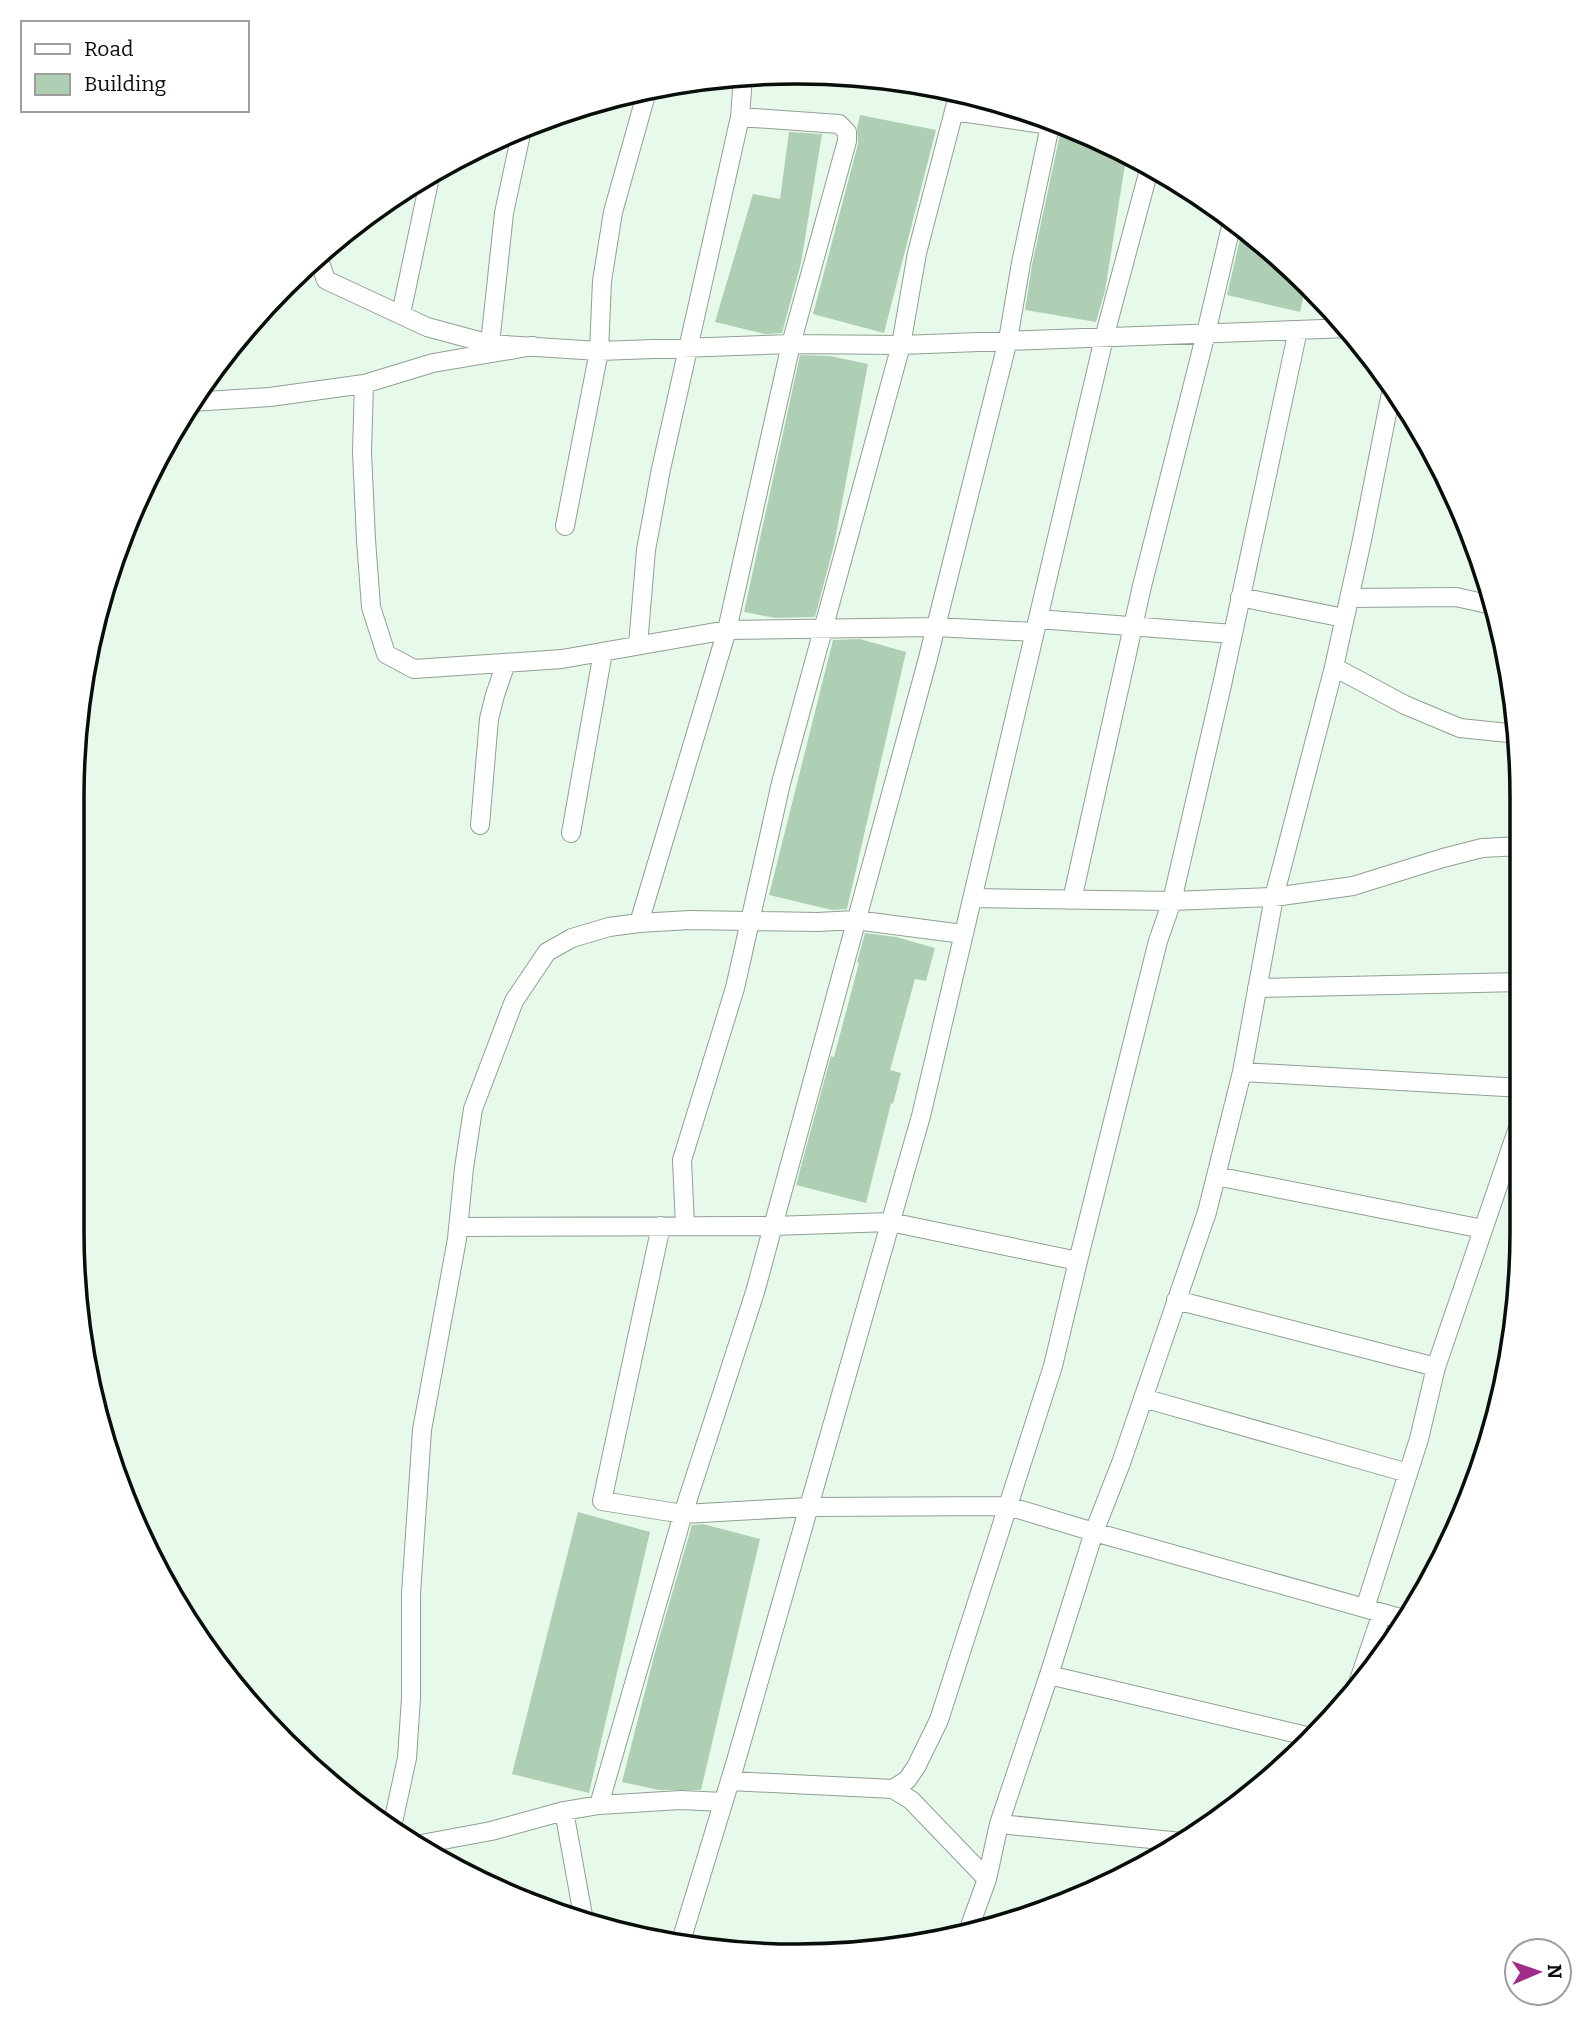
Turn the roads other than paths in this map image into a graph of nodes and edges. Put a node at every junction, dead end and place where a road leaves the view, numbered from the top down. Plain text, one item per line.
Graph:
1 (742, 87) edge
2 (644, 101) edge
3 (956, 102) edge
4 (954, 111) junction
5 (740, 117) junction
6 (1016, 119) edge
7 (1049, 130) edge
8 (520, 140) edge
9 (1147, 176) edge
10 (427, 189) edge
11 (1230, 230) edge
12 (321, 266) edge
13 (401, 314) junction
14 (1334, 329) edge
15 (1298, 330) junction
16 (1206, 333) junction
17 (1104, 338) junction
18 (1008, 340) junction
19 (490, 344) junction
20 (791, 344) junction
21 (901, 345) junction
22 (533, 346) junction
23 (689, 347) junction
24 (599, 351) junction
25 (364, 384) junction
26 (1389, 400) edge
27 (204, 401) edge
28 (565, 526) dead end
29 (1240, 597) junction
30 (1349, 598) junction
31 (1483, 603) edge
32 (1344, 618) junction
33 (1036, 625) junction
34 (936, 627) junction
35 (1133, 627) junction
36 (824, 629) junction
37 (727, 630) junction
38 (1233, 634) junction
39 (638, 645) junction
40 (603, 652) junction
41 (506, 663) junction
42 (1334, 667) junction
43 (1506, 733) edge
44 (480, 825) dead end
45 (571, 834) dead end
46 (1510, 847) edge
47 (1274, 897) junction
48 (972, 898) junction
49 (1072, 900) junction
50 (1172, 901) junction
51 (855, 920) junction
52 (750, 921) junction
53 (639, 923) junction
54 (963, 934) junction
55 (1510, 982) edge
56 (1257, 988) junction
57 (1242, 1072) junction
58 (1510, 1087) edge
59 (1510, 1150) edge
60 (1216, 1176) junction
61 (890, 1222) junction
62 (661, 1226) junction
63 (685, 1226) junction
64 (772, 1226) junction
65 (458, 1227) junction
66 (1483, 1228) junction
67 (1078, 1261) junction
68 (1177, 1300) junction
69 (1436, 1367) junction
70 (1143, 1398) junction
71 (1408, 1474) junction
72 (1008, 1506) junction
73 (809, 1507) junction
74 (683, 1514) junction
75 (1094, 1532) junction
76 (1374, 1611) junction
77 (1396, 1617) edge
78 (1361, 1667) edge
79 (1049, 1675) junction
80 (1301, 1735) edge
81 (730, 1781) junction
82 (893, 1789) junction
83 (723, 1802) junction
84 (599, 1805) junction
85 (564, 1811) junction
86 (394, 1819) edge
87 (999, 1824) junction
88 (1166, 1840) edge
89 (431, 1842) edge
90 (987, 1879) junction
91 (582, 1910) edge
92 (971, 1922) edge
93 (683, 1934) edge

1 - 5 street
2 - 24 street
3 - 4 street
4 - 6 street
4 - 21 street
5 - 20 street
5 - 23 street
7 - 18 street
8 - 19 street
9 - 17 street
10 - 13 street
11 - 16 street
12 - 13 street
13 - 19 street
14 - 15 street
15 - 16 street
15 - 29 street
16 - 17 street
16 - 35 street
17 - 18 street
17 - 33 street
18 - 21 street
18 - 34 street
19 - 22 street
20 - 21 street
20 - 23 street
20 - 37 street
21 - 36 street
22 - 24 street
22 - 25 street
23 - 24 street
23 - 39 street
24 - 28 street
25 - 27 street
25 - 41 street
26 - 30 street
29 - 32 street
29 - 38 street
30 - 31 street
30 - 32 street
32 - 42 street
33 - 34 street
33 - 35 street
33 - 48 street
34 - 36 street
34 - 51 street
35 - 38 street
35 - 49 street
36 - 37 street
36 - 52 street
37 - 39 street
37 - 53 street
38 - 50 street
39 - 40 street
40 - 41 street
40 - 45 street
41 - 44 street
42 - 43 street
42 - 47 street
46 - 47 street
47 - 50 street
47 - 56 street
48 - 49 street
48 - 54 street
49 - 50 street
50 - 67 street
51 - 52 street
51 - 54 street
51 - 64 street
52 - 53 street
52 - 63 street
53 - 65 street
54 - 61 street
55 - 56 street
56 - 57 street
57 - 58 street
57 - 60 street
59 - 66 street
60 - 66 street
60 - 68 street
61 - 64 street
61 - 67 street
61 - 73 street
62 - 63 street
62 - 65 street
62 - 74 street
63 - 64 street
64 - 74 street
65 - 86 street
66 - 69 street
67 - 72 street
68 - 69 street
68 - 70 street
69 - 71 street
70 - 71 street
70 - 75 street
71 - 76 street
72 - 73 street
72 - 75 street
72 - 82 street
73 - 74 street
73 - 81 street
74 - 84 street
75 - 76 street
75 - 79 street
76 - 77 street
76 - 78 street
79 - 80 street
79 - 87 street
81 - 82 street
81 - 83 street
82 - 90 street
83 - 84 street
83 - 93 street
84 - 85 street
85 - 89 street
85 - 91 street
87 - 88 street
87 - 90 street
90 - 92 street

